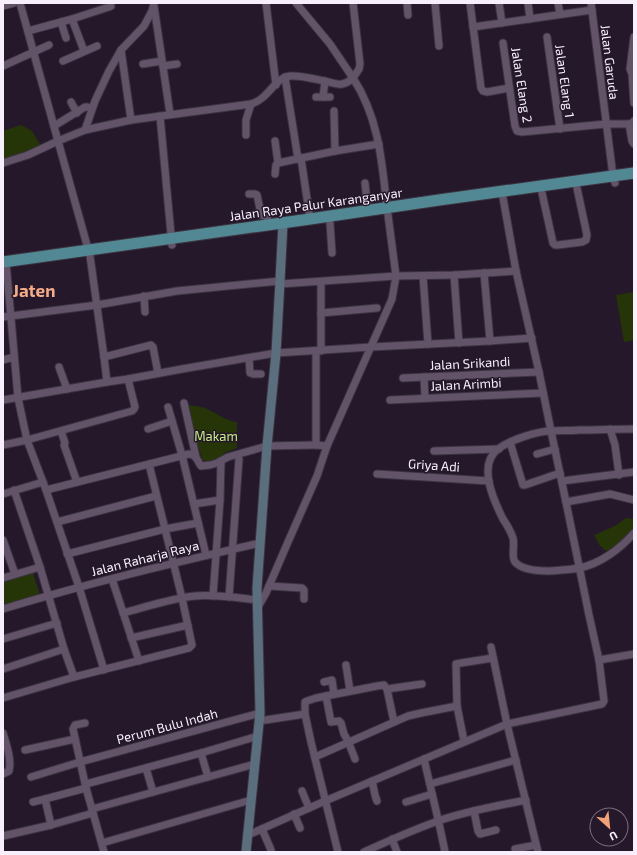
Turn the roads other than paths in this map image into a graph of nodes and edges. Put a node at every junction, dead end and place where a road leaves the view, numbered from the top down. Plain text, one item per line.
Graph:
1 (14, 3) edge
2 (20, 3) edge
3 (110, 3) edge
4 (266, 3) edge
5 (296, 3) edge
6 (353, 3) edge
7 (407, 3) edge
8 (435, 3) edge
9 (470, 3) edge
10 (500, 3) edge
11 (528, 3) edge
12 (558, 3) edge
13 (154, 4) edge
14 (3, 6) edge
15 (591, 6) edge
16 (560, 14) junction
17 (408, 16) dead end
18 (72, 19) junction
19 (530, 19) junction
20 (61, 22) junction
21 (502, 23) junction
22 (473, 27) junction
23 (28, 31) junction
24 (547, 37) dead end
25 (634, 37) edge
26 (66, 38) dead end
27 (503, 43) dead end
28 (48, 45) dead end
29 (97, 46) dead end
30 (439, 46) dead end
31 (121, 50) junction
32 (84, 51) junction
33 (34, 52) junction
34 (63, 61) dead end
35 (162, 63) junction
36 (143, 64) dead end
37 (177, 64) dead end
38 (3, 66) edge
39 (633, 74) edge
40 (285, 77) junction
41 (353, 78) junction
42 (325, 81) junction
43 (276, 85) junction
44 (509, 88) junction
45 (323, 97) dead end
46 (72, 102) dead end
47 (634, 103) edge
48 (251, 104) junction
49 (92, 108) junction
50 (334, 111) dead end
51 (77, 113) junction
52 (170, 114) junction
53 (160, 116) junction
54 (131, 120) junction
55 (632, 123) edge
56 (606, 124) junction
57 (54, 126) junction
58 (560, 128) junction
59 (85, 130) junction
60 (246, 136) dead end
61 (58, 141) junction
62 (275, 141) dead end
63 (378, 144) junction
64 (634, 144) edge
65 (334, 151) junction
66 (300, 158) junction
67 (3, 163) edge
68 (278, 163) junction
69 (275, 174) dead end
70 (634, 174) edge
71 (614, 180) junction
72 (634, 180) edge
73 (365, 183) dead end
74 (578, 188) junction
75 (249, 194) dead end
76 (542, 194) junction
77 (502, 195) junction
78 (387, 207) junction
79 (368, 211) junction
80 (309, 216) junction
81 (330, 223) junction
82 (269, 225) junction
83 (283, 227) junction
84 (171, 237) junction
85 (88, 249) junction
86 (332, 253) dead end
87 (5, 265) edge
88 (516, 272) junction
89 (484, 273) junction
90 (454, 275) junction
91 (396, 276) junction
92 (424, 276) junction
93 (321, 282) junction
94 (280, 283) junction
95 (144, 296) junction
96 (96, 305) junction
97 (377, 308) dead end
98 (145, 312) dead end
99 (321, 313) junction
100 (11, 315) junction
101 (3, 316) edge
102 (532, 338) junction
103 (490, 341) junction
104 (459, 343) junction
105 (428, 344) junction
106 (371, 347) junction
107 (318, 351) junction
108 (276, 354) junction
109 (104, 357) junction
110 (14, 358) junction
111 (249, 358) junction
112 (3, 360) edge
113 (58, 367) dead end
114 (539, 372) junction
115 (158, 373) junction
116 (261, 374) dead end
117 (403, 378) dead end
118 (424, 378) junction
119 (128, 379) junction
120 (107, 382) junction
121 (66, 389) junction
122 (543, 393) junction
123 (18, 398) junction
124 (425, 398) junction
125 (3, 400) edge
126 (390, 400) dead end
127 (184, 403) dead end
128 (168, 407) dead end
129 (172, 421) junction
130 (148, 428) dead end
131 (610, 429) junction
132 (634, 429) edge
133 (551, 430) junction
134 (61, 431) junction
135 (28, 440) junction
136 (510, 442) junction
137 (3, 445) edge
138 (316, 445) junction
139 (267, 446) junction
140 (327, 446) junction
141 (499, 449) junction
142 (555, 449) junction
143 (434, 451) dead end
144 (537, 454) dead end
145 (182, 455) junction
146 (196, 457) junction
147 (239, 459) dead end
148 (222, 461) junction
149 (149, 464) junction
150 (634, 472) edge
151 (560, 473) junction
152 (378, 474) dead end
153 (619, 475) junction
154 (489, 481) junction
155 (562, 481) junction
156 (43, 482) junction
157 (77, 482) junction
158 (14, 490) junction
159 (46, 490) junction
160 (3, 492) edge
161 (156, 496) junction
162 (220, 500) junction
163 (634, 500) edge
164 (566, 502) junction
165 (194, 504) junction
166 (57, 522) junction
167 (198, 523) junction
168 (164, 529) junction
169 (634, 532) edge
170 (3, 540) edge
171 (260, 543) junction
172 (232, 550) junction
173 (216, 553) junction
174 (67, 554) junction
175 (206, 555) junction
176 (174, 563) junction
177 (40, 567) junction
178 (579, 568) junction
179 (15, 574) junction
180 (3, 578) edge
181 (112, 579) junction
182 (269, 586) junction
183 (79, 587) junction
184 (49, 595) junction
185 (213, 596) junction
186 (229, 597) junction
187 (182, 598) junction
188 (304, 599) dead end
189 (258, 603) junction
190 (3, 609) edge
191 (123, 612) junction
192 (56, 623) junction
193 (188, 625) junction
194 (131, 638) junction
195 (3, 639) edge
196 (491, 647) dead end
197 (64, 649) junction
198 (634, 654) edge
199 (493, 658) junction
200 (599, 660) junction
201 (139, 661) junction
202 (346, 665) dead end
203 (3, 668) edge
204 (104, 670) junction
205 (74, 677) junction
206 (324, 682) dead end
207 (422, 684) dead end
208 (387, 689) junction
209 (350, 690) junction
210 (330, 695) junction
211 (3, 698) edge
212 (457, 706) junction
213 (305, 714) junction
214 (260, 717) junction
215 (394, 722) junction
216 (85, 723) dead end
217 (507, 724) junction
218 (3, 733) edge
219 (258, 736) junction
220 (74, 739) junction
221 (348, 741) junction
222 (464, 741) junction
223 (5, 747) edge
224 (25, 750) dead end
225 (202, 753) junction
226 (315, 757) junction
227 (356, 759) dead end
228 (424, 759) junction
229 (516, 760) junction
230 (80, 762) junction
231 (255, 764) junction
232 (146, 768) junction
233 (6, 772) edge
234 (31, 776) dead end
235 (208, 777) junction
236 (372, 781) junction
237 (430, 784) junction
238 (86, 786) junction
239 (302, 791) dead end
240 (153, 792) junction
241 (432, 794) junction
242 (45, 799) junction
243 (251, 800) junction
244 (526, 800) junction
245 (325, 801) junction
246 (377, 801) dead end
247 (33, 802) dead end
248 (406, 802) dead end
249 (309, 808) junction
250 (93, 811) junction
251 (474, 811) junction
252 (294, 814) junction
253 (439, 821) junction
254 (51, 825) junction
255 (300, 828) dead end
256 (262, 829) junction
257 (496, 830) dead end
258 (248, 835) junction
259 (3, 836) edge
260 (392, 840) junction
261 (102, 843) junction
262 (537, 848) edge
263 (515, 849) dead end
264 (271, 850) dead end
265 (104, 852) edge
266 (246, 852) edge
267 (338, 852) edge
268 (364, 852) edge
269 (397, 852) edge
270 (446, 852) edge

1 - 14 street
2 - 23 street
3 - 18 street
4 - 43 street
5 - 41 street
6 - 41 street
7 - 17 street
8 - 30 street
9 - 22 street
10 - 21 street
11 - 19 street
12 - 16 street
13 - 31 street
13 - 35 street
15 - 16 street
15 - 56 street, Jalan Garuda
16 - 19 street
18 - 20 street
18 - 32 street
19 - 21 street
20 - 23 street
20 - 26 street
21 - 22 street
22 - 44 street
23 - 33 street
24 - 58 street, Jalan Elang 1
25 - 39 street
27 - 44 street, Jalan Elang 2
28 - 33 street
29 - 32 street
31 - 49 street
31 - 54 street
32 - 34 street
33 - 38 street
33 - 57 street
35 - 36 street
35 - 37 street
35 - 52 street
39 - 47 street
40 - 42 street
40 - 43 street
40 - 66 street
41 - 42 street
41 - 63 street
42 - 45 street
43 - 48 street
44 - 58 street, Jalan Elang 2
46 - 51 street
48 - 52 street
48 - 60 street
49 - 51 street
49 - 59 street
50 - 65 street
51 - 57 street
52 - 53 street
53 - 54 street
53 - 84 street
54 - 59 street
55 - 56 street
55 - 64 street
56 - 58 street
56 - 71 street, Jalan Garuda
57 - 61 street
59 - 61 street
61 - 67 street
61 - 85 street
62 - 68 street
63 - 65 street
63 - 78 street
65 - 66 street
66 - 68 street
66 - 80 street
68 - 69 street
70 - 71 main road, Jalan Raya Palur Karanganyar
71 - 72 main road, Jalan Raya Palur Karanganyar
71 - 74 main road, Jalan Raya Palur Karanganyar
71 - 77 main road, Jalan Raya Palur Karanganyar
73 - 79 street
74 - 76 main road, Jalan Raya Palur Karanganyar
74 - 76 street
75 - 82 street
76 - 77 main road, Jalan Raya Palur Karanganyar
77 - 78 main road, Jalan Raya Palur Karanganyar
77 - 88 street
78 - 79 main road, Jalan Raya Palur Karanganyar
78 - 91 street
79 - 80 main road, Jalan Raya Palur Karanganyar
79 - 81 main road, Jalan Raya Palur Karanganyar
80 - 83 main road, Jalan Raya Palur Karanganyar
81 - 83 main road, Jalan Raya Palur Karanganyar
81 - 86 street
82 - 83 main road, Jalan Raya Palur Karanganyar
82 - 84 main road, Jalan Raya Palur Karanganyar
83 - 84 main road, Jalan Raya Palur Karanganyar
83 - 94 main road
84 - 85 main road, Jalan Raya Palur Karanganyar
85 - 87 main road, Jalan Raya Palur Karanganyar
85 - 96 street
87 - 100 street
88 - 89 street
88 - 102 street
89 - 90 street
89 - 103 street
90 - 92 street
90 - 104 street
91 - 92 street
91 - 93 street
91 - 106 street
92 - 105 street
93 - 94 street
93 - 99 street
94 - 95 street
94 - 108 main road
95 - 96 street
95 - 98 street
96 - 100 street
96 - 109 street
97 - 99 street
99 - 107 street
100 - 101 street
100 - 110 street
102 - 103 street
102 - 114 street
103 - 104 street
104 - 105 street
105 - 106 street
106 - 107 street
106 - 140 street
107 - 108 street
107 - 138 street
108 - 111 street
108 - 139 main road
109 - 115 street
109 - 120 street
110 - 112 street
110 - 123 street
111 - 115 street
111 - 116 street
113 - 121 street
114 - 118 street, Jalan Srikandi
114 - 122 street
115 - 119 street
117 - 118 street, Jalan Srikandi
118 - 124 street
119 - 120 street
119 - 134 street
120 - 121 street
121 - 123 street
122 - 124 street, Jalan Arimbi
122 - 133 street
123 - 125 street
123 - 135 street
124 - 126 street, Jalan Arimbi
127 - 146 street
128 - 129 street
129 - 130 street
129 - 145 street
131 - 132 street
131 - 133 street
131 - 153 street
133 - 136 street
133 - 142 street
134 - 135 street
134 - 157 street
135 - 137 street
135 - 156 street
136 - 141 street
136 - 151 street
138 - 139 street
138 - 140 street
139 - 148 street
139 - 171 main road
140 - 182 street
141 - 143 street
141 - 154 street
142 - 144 street
142 - 151 street
145 - 146 street
145 - 149 street
145 - 165 street
146 - 148 street
147 - 172 street
148 - 162 street
149 - 157 street
149 - 161 street
150 - 153 street
151 - 155 street
152 - 154 street, Griya Adi
153 - 155 street
154 - 178 street
155 - 164 street
156 - 158 street
156 - 159 street
157 - 159 street
158 - 160 street
158 - 177 street
159 - 166 street
161 - 166 street
161 - 168 street
162 - 165 street
162 - 173 street
163 - 164 street
164 - 178 street
165 - 167 street
166 - 174 street
167 - 168 street
167 - 175 street
168 - 174 street
168 - 176 street
169 - 178 street
170 - 179 street
171 - 172 street, Jalan Raharja Raya
171 - 189 main road
172 - 173 street, Jalan Raharja Raya
172 - 186 street
173 - 175 street, Jalan Raharja Raya
173 - 185 street
174 - 183 street
175 - 176 street, Jalan Raharja Raya
176 - 181 street, Jalan Raharja Raya
176 - 187 street
177 - 179 street
177 - 184 street
178 - 200 street
179 - 180 street
181 - 183 street, Jalan Raharja Raya
181 - 191 street
182 - 188 street
182 - 189 street
183 - 184 street, Jalan Raharja Raya
183 - 204 street
184 - 190 street, Jalan Raharja Raya
184 - 192 street
185 - 186 street
185 - 187 street
186 - 189 street
187 - 191 street
187 - 193 street
189 - 214 main road
191 - 194 street
192 - 195 street
192 - 197 street
193 - 194 street
193 - 201 street
194 - 201 street
196 - 199 street
197 - 203 street
197 - 205 street
198 - 200 street
199 - 212 street
199 - 217 street
200 - 217 street
201 - 204 street
202 - 209 street
204 - 205 street
205 - 211 street
206 - 210 street
207 - 208 street
208 - 209 street
208 - 215 street
209 - 210 street
210 - 213 street
210 - 221 street
212 - 215 street
212 - 222 street
213 - 214 street, Perum Bulu Indah
213 - 226 street
214 - 219 main road
214 - 230 street, Perum Bulu Indah
215 - 221 street
216 - 220 street
217 - 222 street
217 - 229 street
218 - 223 street
219 - 225 street
219 - 231 main road
220 - 224 street
220 - 230 street
221 - 226 street
221 - 227 street
222 - 228 street
223 - 233 street
225 - 232 street
225 - 235 street
226 - 245 street
228 - 236 street
228 - 237 street
229 - 237 street
229 - 244 street
230 - 234 street, Perum Bulu Indah
230 - 238 street
231 - 235 street
231 - 243 main road
232 - 238 street
232 - 240 street
235 - 240 street
236 - 245 street
236 - 246 street
237 - 241 street
238 - 242 street
238 - 250 street
239 - 249 street
240 - 250 street
241 - 248 street
241 - 253 street
242 - 247 street
242 - 254 street
243 - 258 main road
243 - 261 street
244 - 251 street
244 - 262 street
245 - 249 street
245 - 267 street
249 - 252 street
250 - 254 street
250 - 261 street
251 - 253 street
251 - 257 street
252 - 255 street
252 - 256 street
253 - 260 street
253 - 270 street
254 - 259 street
256 - 258 street
256 - 264 street
258 - 266 main road
260 - 268 street
260 - 269 street
261 - 265 street
262 - 263 street

